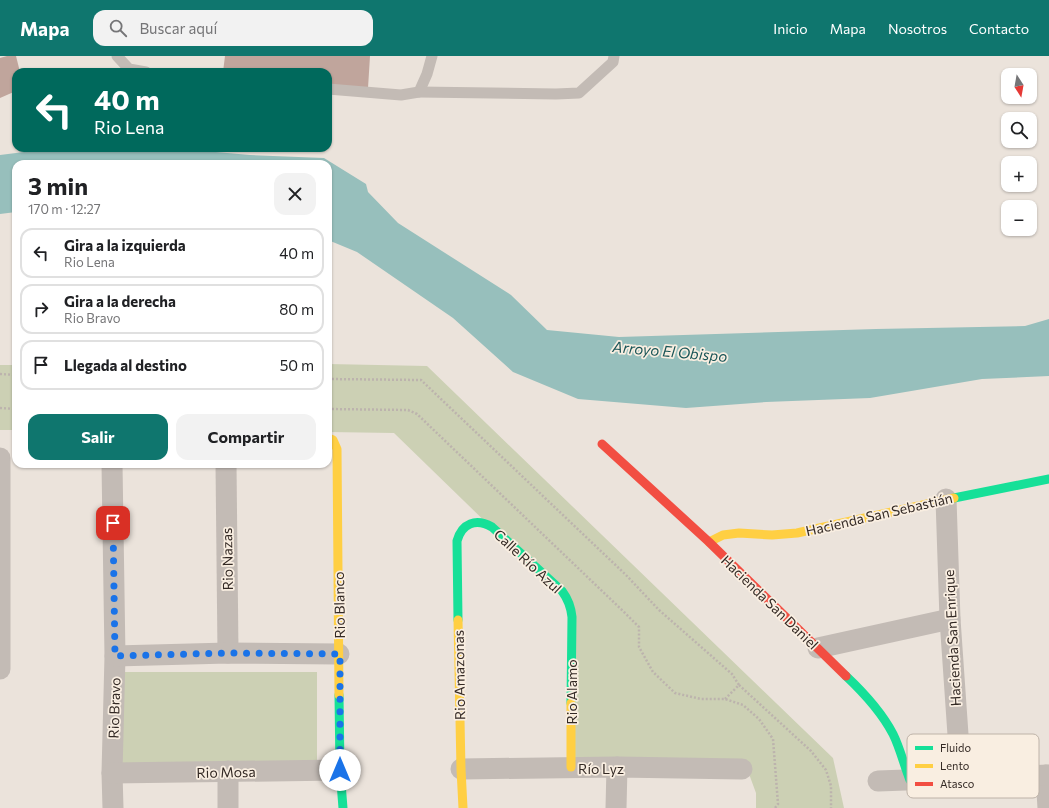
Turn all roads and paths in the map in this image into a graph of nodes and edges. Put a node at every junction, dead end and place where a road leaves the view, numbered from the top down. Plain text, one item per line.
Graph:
1 (117, 56) edge
2 (432, 56) edge
3 (614, 56) edge
4 (128, 68) edge
5 (332, 88) edge
6 (419, 92) junction
7 (0, 374) edge
8 (12, 375) edge
9 (332, 379) edge
10 (0, 408) edge
11 (12, 409) edge
12 (332, 440) edge
13 (602, 444) dead end
14 (0, 459) edge
15 (112, 468) edge
16 (226, 468) edge
17 (1049, 479) edge
18 (946, 499) junction
19 (457, 541) joint
20 (709, 542) junction
21 (572, 617) joint
22 (950, 619) junction
23 (818, 648) junction
24 (228, 653) junction
25 (340, 654) junction
26 (115, 656) junction
27 (0, 660) edge
28 (0, 669) edge
29 (739, 685) junction
30 (958, 734) edge
31 (571, 767) junction
32 (617, 767) junction
33 (461, 769) junction
34 (742, 769) dead end
35 (340, 770) junction
36 (228, 772) junction
37 (907, 772) edge
38 (112, 774) junction
39 (1048, 775) edge
40 (907, 780) edge
41 (878, 781) dead end
42 (113, 808) edge
43 (228, 808) edge
44 (343, 808) edge
45 (463, 808) edge
46 (616, 808) edge
47 (775, 808) edge
48 (831, 808) edge
49 (1048, 808) edge

1 - 4 lane
2 - 6 lane
3 - 6 lane
5 - 6 lane
7 - 8 path
9 - 29 path
10 - 11 path
12 - 25 street, Rio Blanco
13 - 20 street, Hacienda San Daniel
14 - 27 street
15 - 26 street, Rio Bravo
16 - 24 street, Rio Nazas
17 - 18 street, Hacienda San Sebastián
18 - 20 street, Hacienda San Sebastián
18 - 22 street, Hacienda San Enrique
19 - 21 street, Calle Río Azul
19 - 33 street, Rio Amazonas
20 - 23 street, Hacienda San Daniel
21 - 31 street, Rio Alamo
22 - 23 street
22 - 30 street, Hacienda San Enrique
23 - 37 street, Hacienda San Daniel
24 - 25 street
24 - 26 street
25 - 35 street, Rio Blanco
26 - 38 street, Rio Bravo
27 - 28 street
29 - 47 path
29 - 48 path
31 - 32 street, Río Lyz
31 - 33 street, Río Lyz
32 - 34 street, Río Lyz
32 - 46 street
33 - 45 street, Rio Amazonas
35 - 36 street, Rio Mosa
35 - 44 street, Rio Blanco
36 - 38 street, Rio Mosa
36 - 43 street
38 - 42 street, Rio Bravo
39 - 49 street
40 - 41 street

